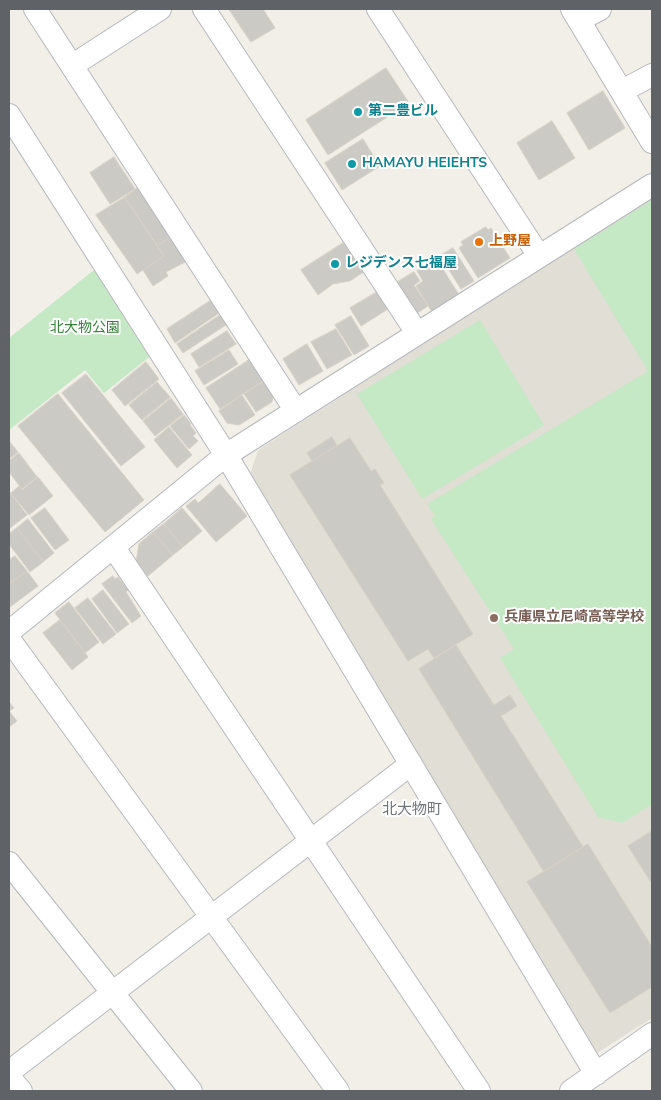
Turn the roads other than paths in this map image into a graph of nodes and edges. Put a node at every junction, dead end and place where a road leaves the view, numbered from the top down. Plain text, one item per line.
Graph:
1 (35, 9) edge
2 (160, 9) edge
3 (204, 9) edge
4 (378, 9) edge
5 (600, 9) edge
6 (575, 15) edge
7 (73, 65) junction
8 (652, 75) edge
9 (622, 91) junction
10 (9, 115) edge
11 (652, 142) edge
12 (652, 185) edge
13 (539, 256) junction
14 (417, 333) junction
15 (296, 411) junction
16 (226, 455) junction
17 (114, 548) junction
18 (9, 632) edge
19 (9, 639) edge
20 (411, 764) junction
21 (310, 841) junction
22 (9, 862) edge
23 (212, 916) junction
24 (113, 993) junction
25 (652, 1034) edge
26 (9, 1072) edge
27 (596, 1074) junction
28 (9, 1077) edge
29 (21, 1091) edge
30 (191, 1091) edge
31 (338, 1091) edge
32 (479, 1091) edge
33 (571, 1091) edge

1 - 7 street
2 - 7 street
3 - 14 street
4 - 13 street
5 - 6 street
6 - 9 street
7 - 15 street
8 - 9 street
9 - 11 street
10 - 16 street
12 - 13 street
13 - 14 street
14 - 15 street
15 - 16 street
16 - 17 street
16 - 20 street
17 - 18 street
17 - 21 street
19 - 23 street
20 - 21 street
20 - 27 street
21 - 23 street
21 - 32 street
22 - 24 street
23 - 24 street
23 - 31 street
24 - 26 street
24 - 30 street
25 - 27 street
27 - 33 street
28 - 29 street

